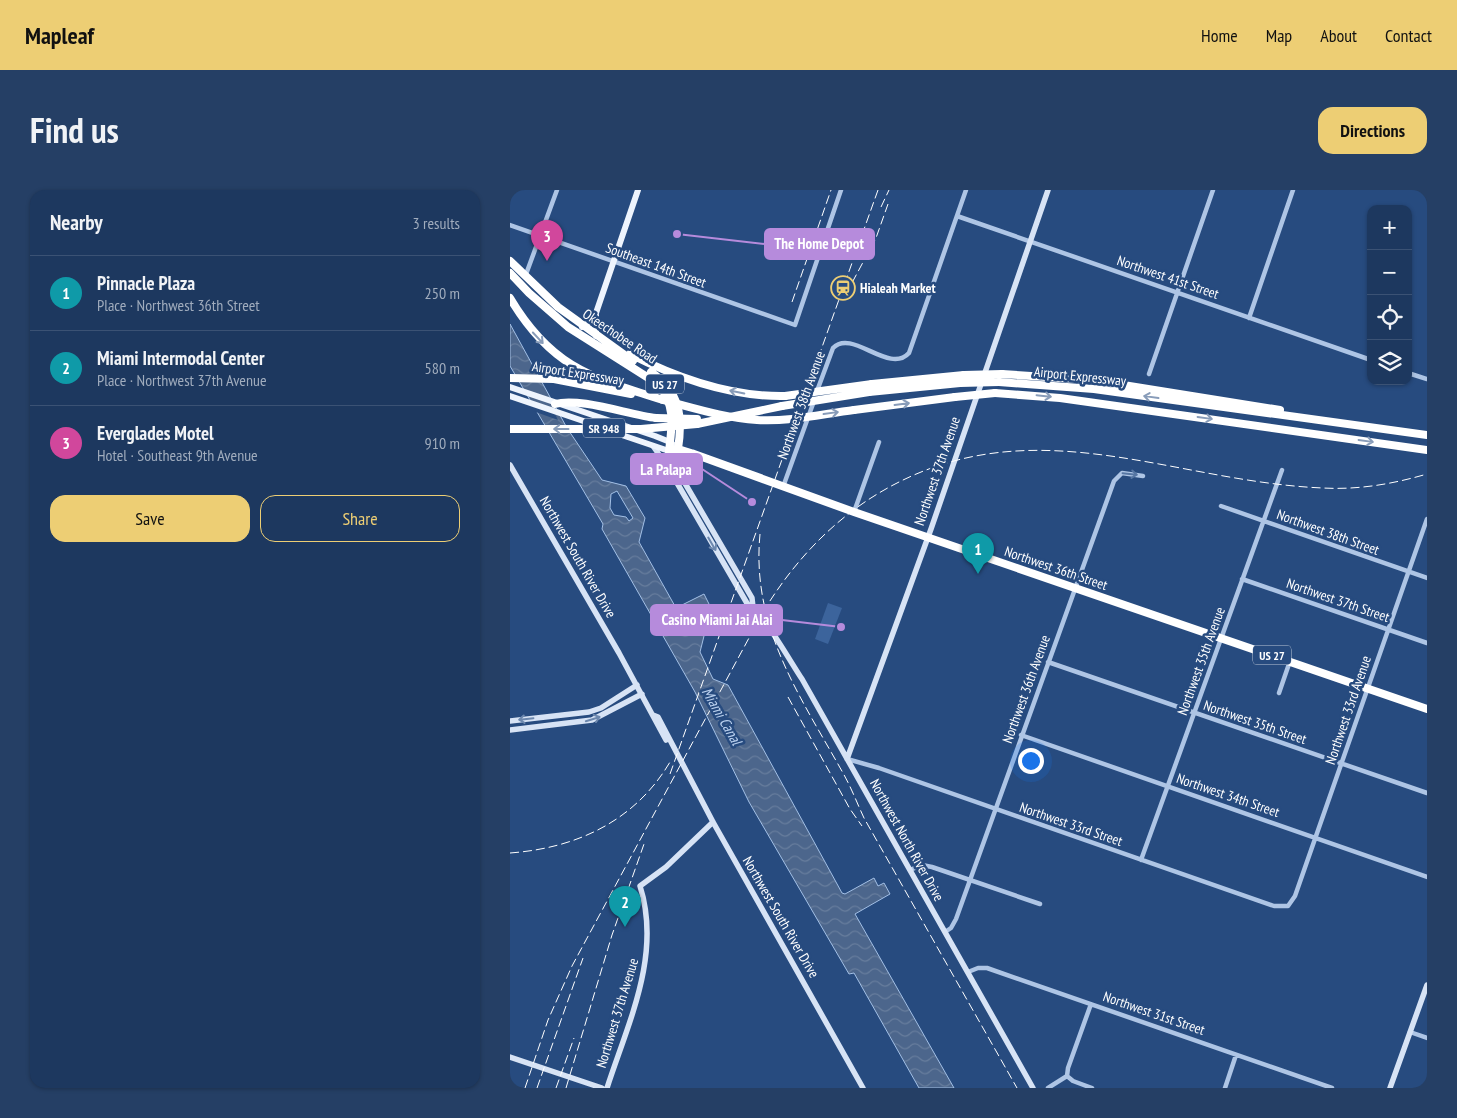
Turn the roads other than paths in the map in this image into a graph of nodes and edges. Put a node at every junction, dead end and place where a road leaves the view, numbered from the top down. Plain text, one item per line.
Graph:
1 (557, 190) edge
2 (638, 190) edge
3 (841, 190) edge
4 (966, 190) edge
5 (1048, 190) edge
6 (1213, 190) edge
7 (1293, 190) edge
8 (957, 216) junction
9 (510, 225) edge
10 (540, 236) junction
11 (1030, 242) junction
12 (510, 261) edge
13 (614, 261) junction
14 (510, 273) edge
15 (524, 277) junction
16 (1178, 292) junction
17 (510, 298) edge
18 (596, 313) junction
19 (1248, 318) junction
20 (562, 322) junction
21 (582, 327) junction
22 (596, 336) junction
23 (608, 344) junction
24 (1367, 359) edge
25 (1149, 374) dead end
26 (1412, 374) edge
27 (510, 378) edge
28 (1427, 379) edge
29 (510, 387) edge
30 (871, 388) junction
31 (624, 390) junction
32 (510, 396) edge
33 (553, 406) junction
34 (697, 422) junction
35 (510, 429) edge
36 (1427, 434) edge
37 (670, 442) junction
38 (879, 442) dead end
39 (653, 446) junction
40 (678, 449) junction
41 (1427, 450) edge
42 (670, 451) junction
43 (694, 454) junction
44 (510, 465) edge
45 (1282, 470) dead end
46 (675, 472) junction
47 (1143, 476) dead end
48 (784, 487) junction
49 (1222, 506) dead end
50 (854, 512) junction
51 (1427, 519) edge
52 (1263, 520) junction
53 (928, 537) junction
54 (1409, 572) junction
55 (1427, 578) edge
56 (1242, 579) junction
57 (1075, 588) junction
58 (1388, 629) junction
59 (1221, 638) junction
60 (1427, 643) edge
61 (1290, 661) junction
62 (1048, 662) junction
63 (637, 685) junction
64 (1368, 688) junction
65 (1279, 693) dead end
66 (642, 694) junction
67 (1427, 709) edge
68 (1195, 712) junction
69 (563, 715) junction
70 (510, 721) edge
71 (564, 725) junction
72 (510, 730) edge
73 (1022, 735) junction
74 (847, 759) junction
75 (1341, 763) junction
76 (1168, 786) junction
77 (1427, 793) edge
78 (995, 809) junction
79 (713, 822) junction
80 (1315, 837) junction
81 (1141, 860) junction
82 (910, 870) junction
83 (1427, 877) edge
84 (970, 879) junction
85 (1040, 904) dead end
86 (1288, 906) joint
87 (945, 932) junction
88 (968, 972) junction
89 (1427, 985) edge
90 (1091, 1004) junction
91 (1410, 1032) junction
92 (1427, 1038) edge
93 (1236, 1055) junction
94 (510, 1057) edge
95 (1067, 1076) junction
96 (602, 1088) edge
97 (607, 1088) edge
98 (863, 1088) edge
99 (1034, 1088) edge
100 (1048, 1088) edge
101 (1092, 1088) edge
102 (1225, 1088) edge
103 (1332, 1088) edge
104 (1390, 1088) edge

1 - 10 street
2 - 13 main road
3 - 13 street, Southeast 14th Street
4 - 8 street
5 - 11 street, Northwest 37th Avenue
6 - 16 street
7 - 19 street
8 - 11 street, Northwest 41st Street
8 - 48 street, Northwest 38th Avenue
9 - 10 street, Southeast 14th Street
10 - 13 street, Southeast 14th Street
10 - 15 street
11 - 16 street, Northwest 41st Street
11 - 53 street, Northwest 37th Avenue
12 - 15 highway, Okeechobee Road / US 27
13 - 18 main road
14 - 20 highway, Okeechobee Road / US 27
15 - 21 highway, Okeechobee Road / US 27
16 - 19 street, Northwest 41st Street
16 - 25 street
17 -> 31 highway
18 - 21 main road
18 - 22 main road
19 - 24 street, Northwest 41st Street
20 - 21 highway
20 - 37 highway, Okeechobee Road / US 27
21 - 22 highway, Okeechobee Road / US 27
22 - 23 highway, Okeechobee Road / US 27
30 -> 23 highway, bridge
23 - 40 highway, Okeechobee Road / US 27
26 - 28 street
27 - 31 highway, Airport Expressway
29 - 33 main road, Northwest 36th Street / SR 948
30 - 34 highway, Airport Expressway, bridge
36 -> 30 highway, Airport Expressway, bridge
31 -> 41 highway, Airport Expressway, bridge
32 - 33 main road, Northwest 36th Street / SR 948
33 - 34 highway, bridge
33 - 37 main road, Northwest 36th Street / SR 948
33 - 39 main road, Northwest 36th Street / SR 948
34 -> 35 highway, Airport Expressway, bridge
37 - 40 main road, Northwest 36th Street / SR 948
37 - 42 highway, Okeechobee Road / US 27
38 - 50 street
39 - 42 main road, Northwest 36th Street / SR 948
39 - 46 street
40 - 42 highway
40 - 43 highway, Northwest 36th Street / US 27
40 - 46 street, Northwest North River Drive
42 - 46 street, Northwest North River Drive
43 - 46 highway
43 - 48 highway, Northwest 36th Street / US 27
44 - 63 street, Northwest South River Drive
45 - 52 street, Northwest 35th Avenue
46 - 74 street, Northwest North River Drive
57 -> 47 street, Northwest 36th Avenue
48 - 50 highway, Northwest 36th Street / US 27
49 - 52 street, Northwest 38th Street
50 - 53 highway, Northwest 36th Street / US 27
51 - 54 street, Northwest 33rd Avenue
52 - 54 street, Northwest 38th Street
52 - 56 street, Northwest 35th Avenue
53 - 57 highway, Northwest 36th Street / US 27
53 - 74 street, Northwest 37th Avenue
54 - 55 street, Northwest 38th Street
54 - 58 street, Northwest 33rd Avenue
56 - 58 street, Northwest 37th Street
56 - 59 street, Northwest 35th Avenue
57 - 59 highway, Northwest 36th Street / US 27
57 - 62 street, Northwest 36th Avenue
58 - 60 street, Northwest 37th Street
58 - 64 street, Northwest 33rd Avenue
59 - 61 highway, Northwest 36th Street / US 27
59 - 68 street, Northwest 35th Avenue
61 - 64 highway, Northwest 36th Street / US 27
61 - 65 street
62 - 68 street, Northwest 35th Street
62 - 73 street, Northwest 36th Avenue
63 - 66 street, Northwest South River Drive
63 - 69 street
64 - 67 highway, Northwest 36th Street / US 27
64 - 75 street, Northwest 33rd Avenue
71 -> 66 street
66 - 79 street, Northwest South River Drive
68 - 75 street, Northwest 35th Street
68 - 76 street, Northwest 35th Avenue
69 -> 70 street
69 - 71 street
71 - 72 street
73 - 76 street, Northwest 34th Street
73 - 78 street, Northwest 36th Avenue
74 - 78 street, Northwest 33rd Street
74 - 82 street, Northwest North River Drive
75 - 77 street, Northwest 35th Street
75 - 80 street, Northwest 33rd Avenue
76 - 80 street, Northwest 34th Street
76 - 81 street, Northwest 35th Avenue
78 - 81 street, Northwest 33rd Street
78 - 84 street, Northwest 36th Avenue
79 - 97 street, Northwest 37th Avenue
79 - 98 street, Northwest South River Drive
80 - 83 street, Northwest 34th Street
80 - 86 street, Northwest 33rd Avenue
81 - 86 street, Northwest 33rd Street
82 - 84 street
82 - 87 street, Northwest North River Drive
84 - 85 street
84 - 87 street, Northwest 36th Avenue
87 - 88 street, Northwest North River Drive
88 - 90 street, Northwest 31st Street
88 - 99 street, Northwest North River Drive
89 - 91 street
90 - 93 street, Northwest 31st Street
90 - 95 street
91 - 92 street
91 - 104 street
93 - 102 street
93 - 103 street, Northwest 31st Street
94 - 96 street
95 - 100 street
95 - 101 street

